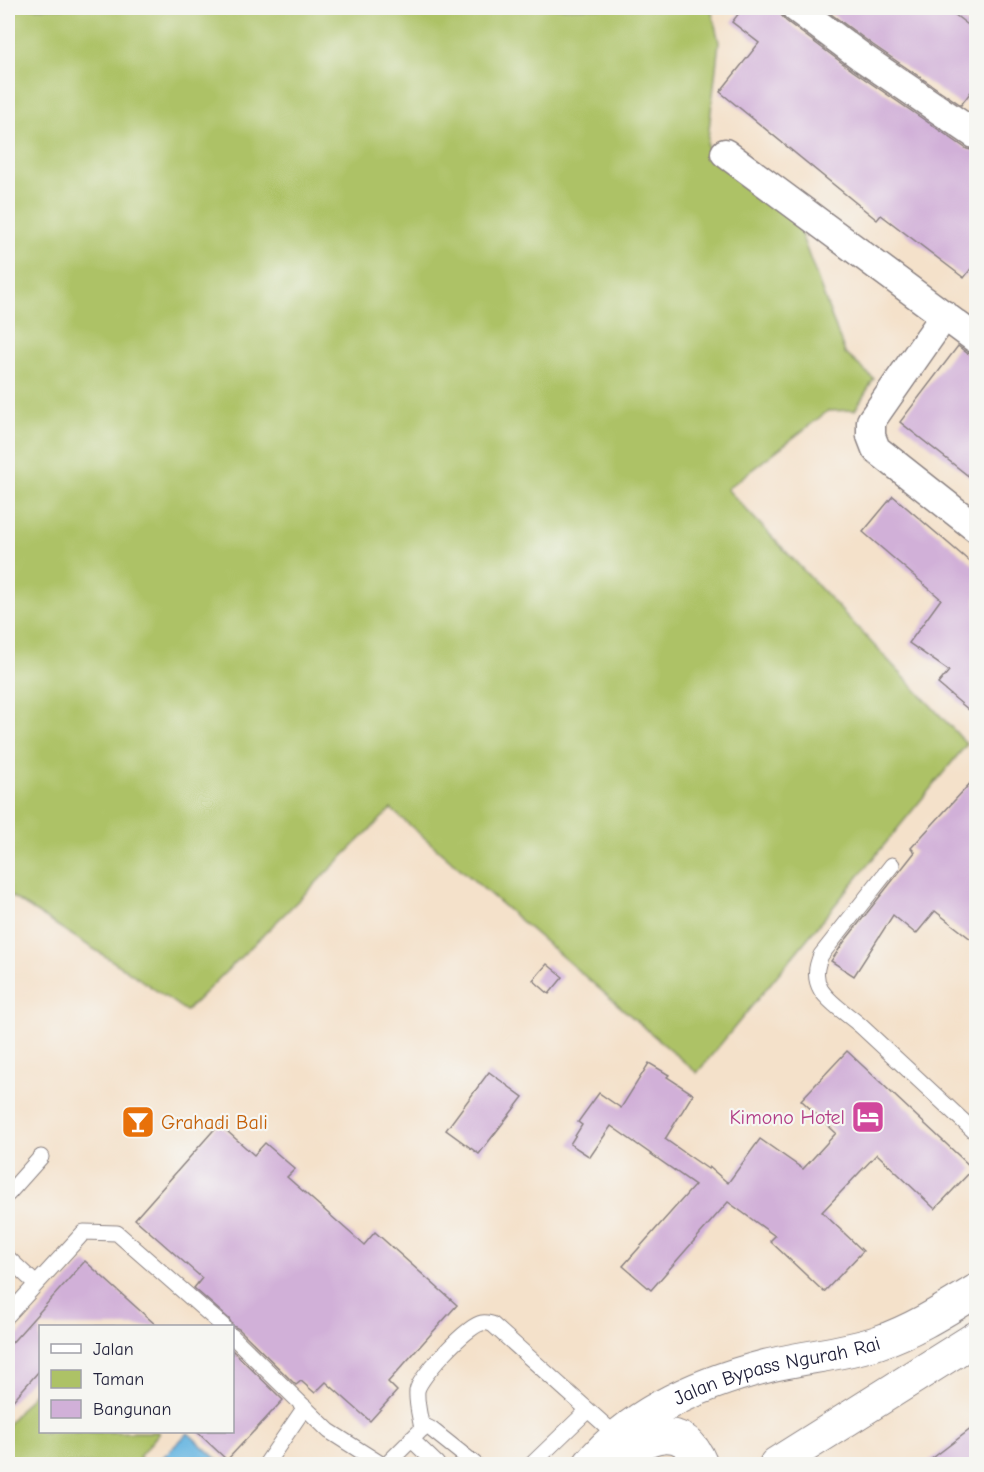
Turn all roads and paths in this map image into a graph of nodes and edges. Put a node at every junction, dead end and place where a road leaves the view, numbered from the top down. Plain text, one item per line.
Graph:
1 (796, 8) edge
2 (973, 126) edge
3 (725, 153) dead end
4 (945, 315) junction
5 (976, 339) edge
6 (976, 528) edge
7 (892, 865) dead end
8 (976, 1133) edge
9 (41, 1157) dead end
10 (8, 1194) edge
11 (8, 1258) edge
12 (36, 1284) junction
13 (976, 1291) edge
14 (8, 1315) edge
15 (222, 1325) edge
16 (234, 1338) edge
17 (976, 1338) edge
18 (305, 1407) junction
19 (587, 1411) junction
20 (417, 1434) junction
21 (616, 1436) junction
22 (266, 1464) edge
23 (381, 1464) edge
24 (387, 1464) edge
25 (437, 1464) edge
26 (475, 1464) edge
27 (532, 1464) edge
28 (590, 1464) edge
29 (601, 1464) edge
30 (701, 1464) edge
31 (776, 1464) edge

1 - 2 street
3 - 4 street
4 - 5 street
4 - 6 street
7 - 8 lane
9 - 10 lane
11 - 12 lane
12 - 14 lane
12 - 15 lane
13 - 21 highway, Jalan Bypass Ngurah Rai
16 - 18 lane
17 - 31 highway
18 - 22 lane
18 - 23 lane
19 - 20 lane
19 - 21 lane
19 - 27 lane
20 - 24 lane
20 - 25 lane
20 - 26 lane
21 - 28 highway, Jalan Bypass Ngurah Rai
29 - 30 highway

